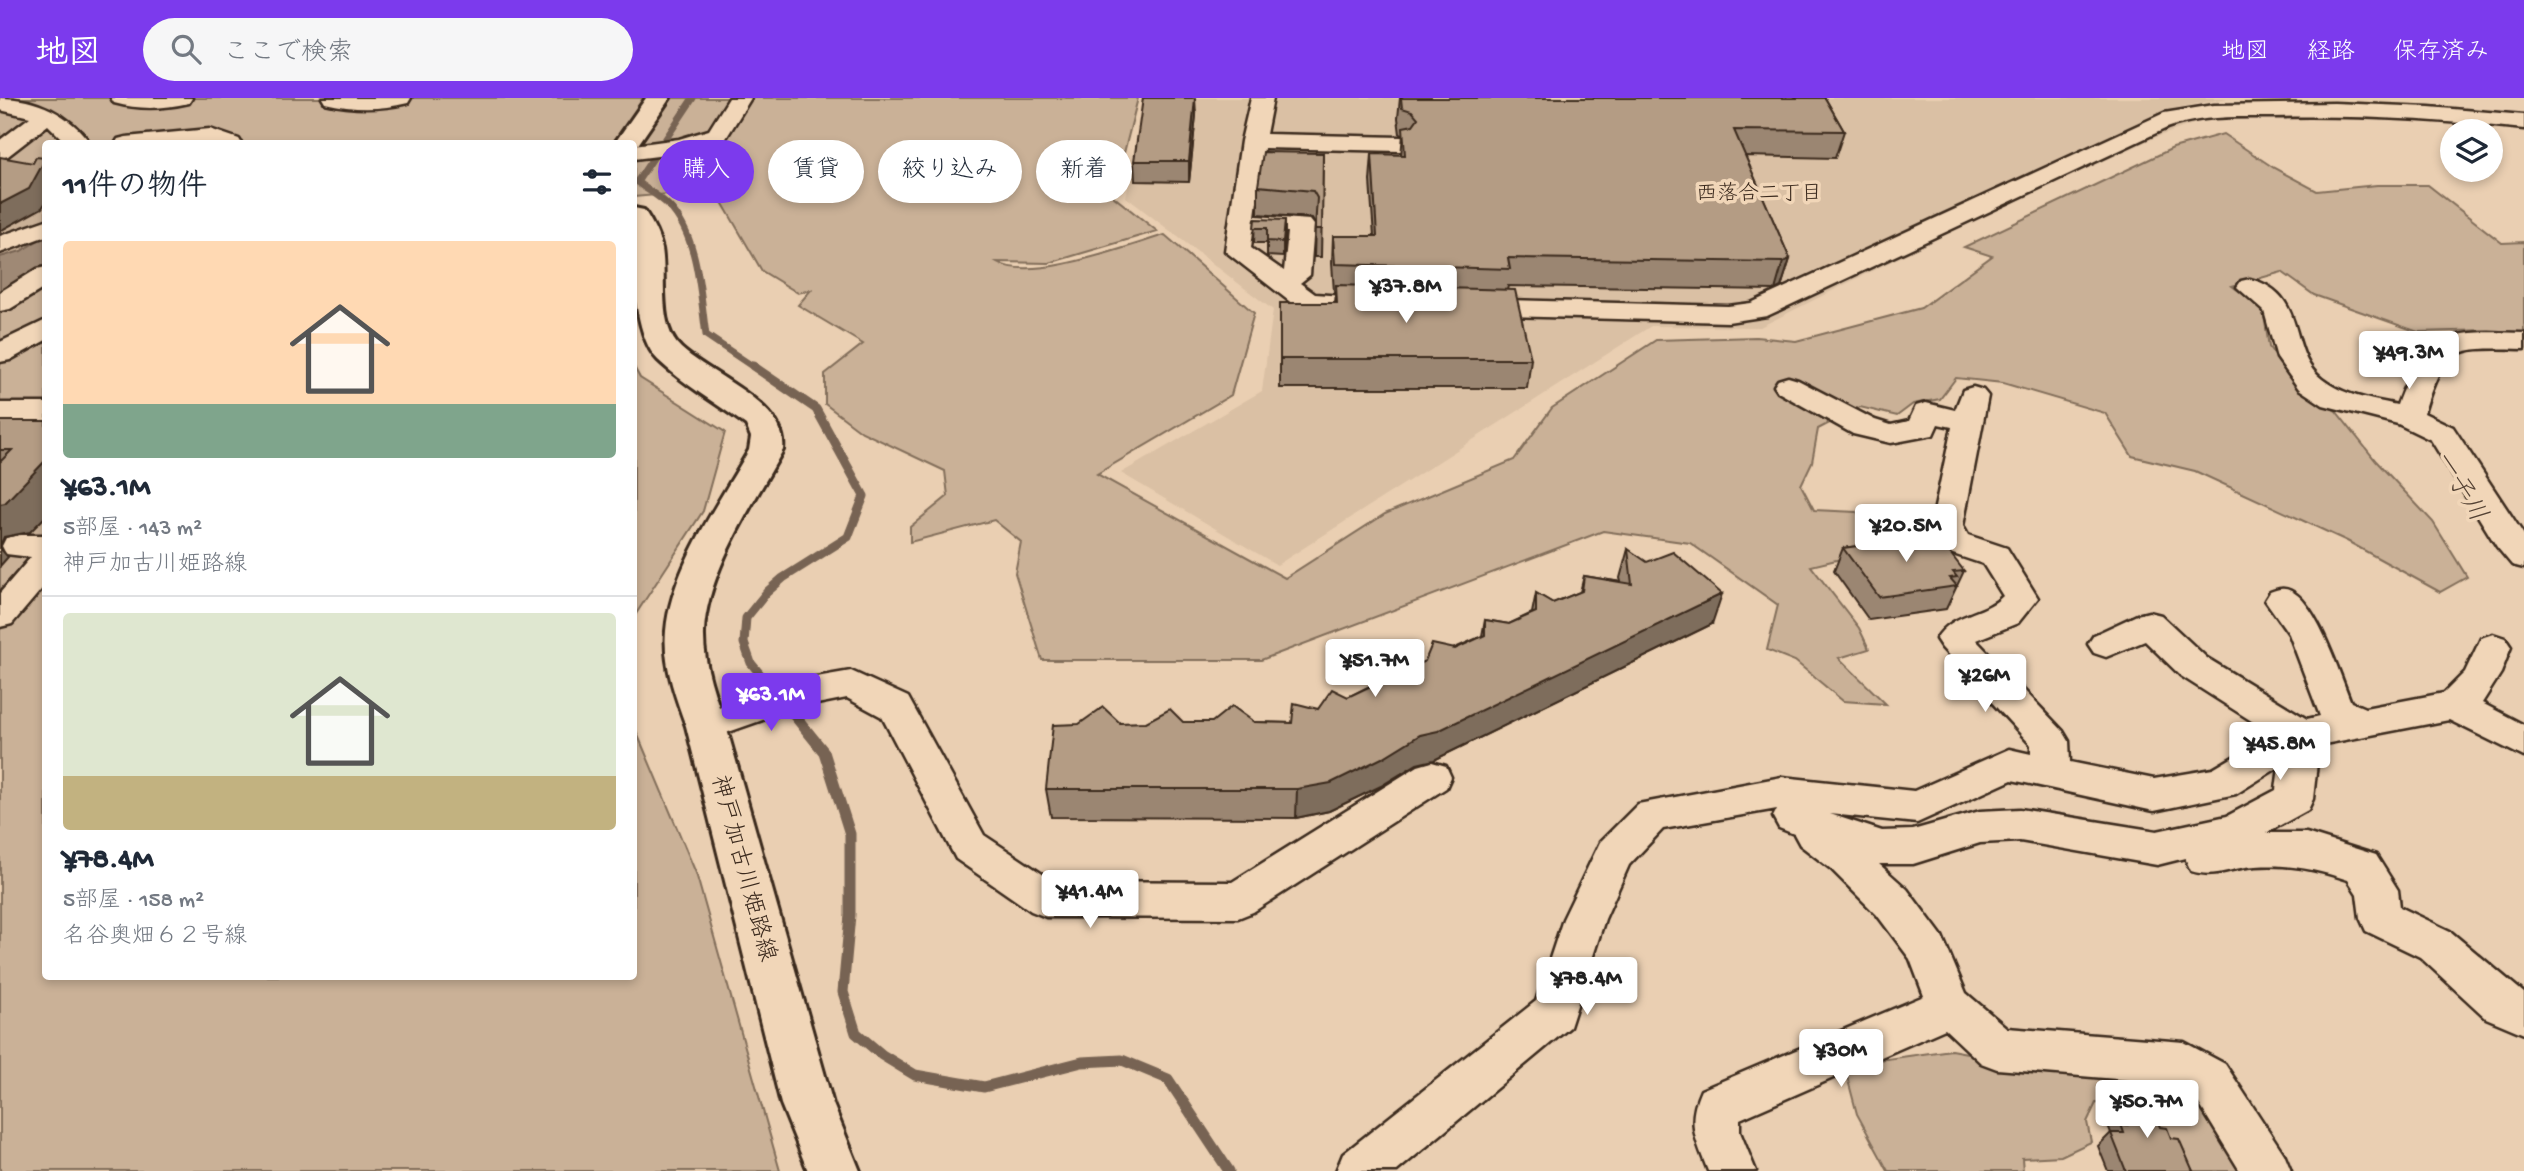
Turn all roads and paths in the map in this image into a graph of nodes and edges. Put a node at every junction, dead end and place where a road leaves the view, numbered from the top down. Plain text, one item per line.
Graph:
1 (122, 98) edge
2 (181, 98) edge
3 (333, 98) edge
4 (400, 98) edge
5 (658, 98) edge
6 (740, 98) edge
7 (1262, 98) edge
8 (0, 103) edge
9 (46, 108) edge
10 (2524, 122) edge
11 (100, 138) edge
12 (220, 140) edge
13 (629, 140) edge
14 (1253, 141) junction
15 (1401, 144) edge
16 (637, 152) edge
17 (4, 158) edge
18 (637, 222) edge
19 (1242, 223) junction
20 (42, 229) edge
21 (0, 245) edge
22 (42, 277) edge
23 (1280, 282) junction
24 (2250, 287) dead end
25 (0, 303) edge
26 (1390, 305) edge
27 (1444, 306) edge
28 (42, 330) edge
29 (2524, 341) edge
30 (0, 354) edge
31 (1788, 386) dead end
32 (0, 412) edge
33 (42, 412) edge
34 (2408, 416) junction
35 (36, 551) edge
36 (2524, 557) edge
37 (2282, 600) dead end
38 (0, 615) edge
39 (2106, 644) dead end
40 (2493, 647) dead end
41 (2454, 705) junction
42 (718, 721) junction
43 (2361, 722) junction
44 (2302, 734) junction
45 (2524, 742) edge
46 (2051, 774) junction
47 (1432, 777) dead end
48 (1745, 802) junction
49 (1793, 817) junction
50 (2157, 848) junction
51 (1950, 1006) junction
52 (2524, 1014) edge
53 (834, 1171) edge
54 (1360, 1171) edge
55 (1732, 1171) edge
56 (2267, 1171) edge

1 - 2 street
3 - 4 street
5 - 13 main road
6 - 16 street
7 - 14 street
8 - 9 street
9 - 11 street
9 - 17 street
10 - 27 street
11 - 12 street
14 - 15 street
14 - 19 street
18 - 42 main road, 神戸加古川姫路線
19 - 23 street
19 - 23 street
20 - 21 street
22 - 25 street
23 - 26 street
24 - 34 street
28 - 30 street
29 - 34 street
31 - 46 street
32 - 33 street
34 - 36 street
35 - 38 street
37 - 43 street
39 - 44 street
40 - 41 street
41 - 43 street
41 - 45 street
42 - 47 street
42 - 53 main road, 神戸加古川姫路線
43 - 44 street
44 - 46 street
44 - 50 street
46 - 48 street
48 - 49 street
48 - 54 street
49 - 50 street
49 - 51 street
50 - 52 street
51 - 55 street
51 - 56 street

